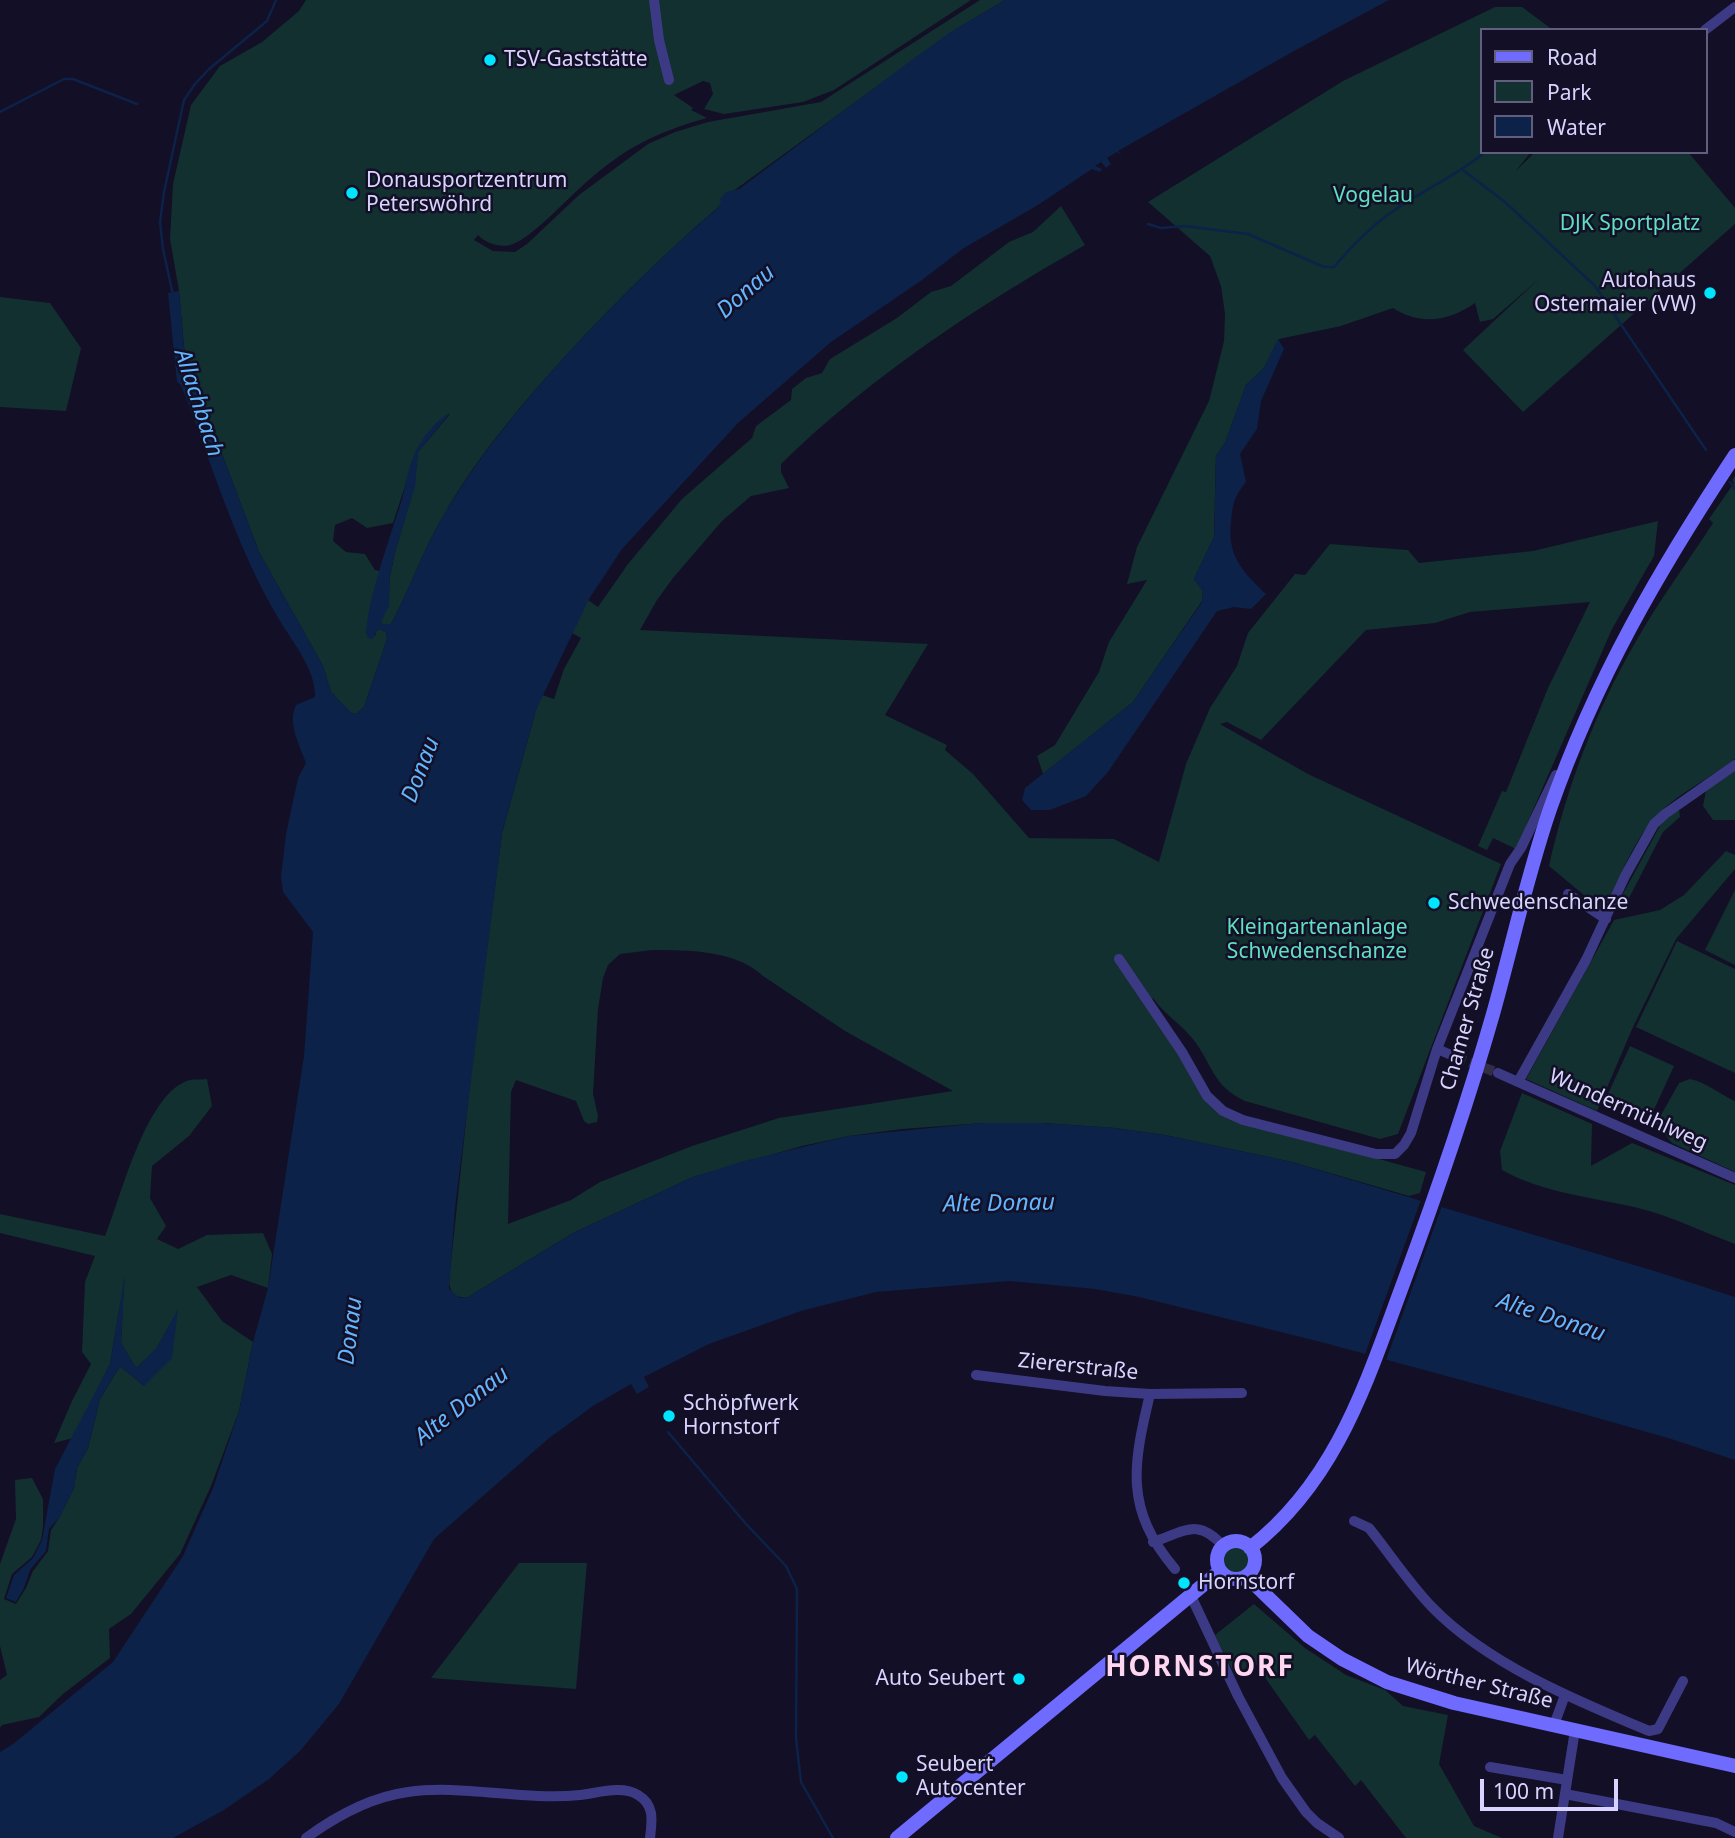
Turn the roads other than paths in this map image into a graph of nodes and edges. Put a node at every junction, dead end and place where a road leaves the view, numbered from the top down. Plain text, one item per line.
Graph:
1 (654, 0) edge
2 (1735, 7) edge
3 (1707, 28) edge
4 (669, 80) dead end
5 (1735, 455) edge
6 (1595, 696) junction
7 (1735, 765) edge
8 (1568, 894) dead end
9 (1606, 919) junction
10 (1119, 959) dead end
11 (1437, 1049) junction
12 (1456, 1056) tunnel mouth
13 (1498, 1073) tunnel mouth
14 (1518, 1082) junction
15 (1735, 1178) edge
16 (976, 1375) dead end
17 (1242, 1393) dead end
18 (1150, 1394) junction
19 (1354, 1521) dead end
20 (1153, 1542) junction
21 (1223, 1546) junction
22 (1250, 1548) junction
23 (1175, 1569) dead end
24 (1217, 1573) junction
25 (1246, 1576) junction
26 (1197, 1591) junction
27 (1683, 1681) dead end
28 (1565, 1695) junction
29 (1554, 1725) junction
30 (1575, 1730) junction
31 (1735, 1766) edge
32 (1490, 1767) dead end
33 (1567, 1780) junction
34 (1564, 1794) junction
35 (1735, 1832) edge
36 (306, 1838) edge
37 (650, 1838) edge
38 (897, 1838) edge
39 (1339, 1838) edge
40 (1558, 1838) edge

1 - 4 street
2 - 3 street
5 - 6 main road, Chamer Straße
6 - 11 street
6 - 22 main road, Chamer Straße
7 - 9 street, Wundermühlweg
8 - 9 street
9 - 14 street, Wundermühlweg
10 - 11 street
11 - 12 street
13 - 14 street
14 - 15 street, Wundermühlweg
16 - 18 street, Ziererstraße
17 - 18 street
18 - 20 street, Ziererstraße
19 - 28 street
20 - 21 street
20 - 23 street, Ziererstraße
21 - 22 main road
21 - 24 main road
22 - 25 main road
24 - 25 main road
24 - 26 main road
25 - 29 main road, Wörther Straße
26 - 38 main road
26 - 39 street
27 - 28 street
28 - 29 street
29 - 30 main road, Wörther Straße
30 - 31 main road, Wörther Straße
30 - 33 street
32 - 33 street
33 - 34 street
34 - 35 street
34 - 40 street
36 - 37 street

